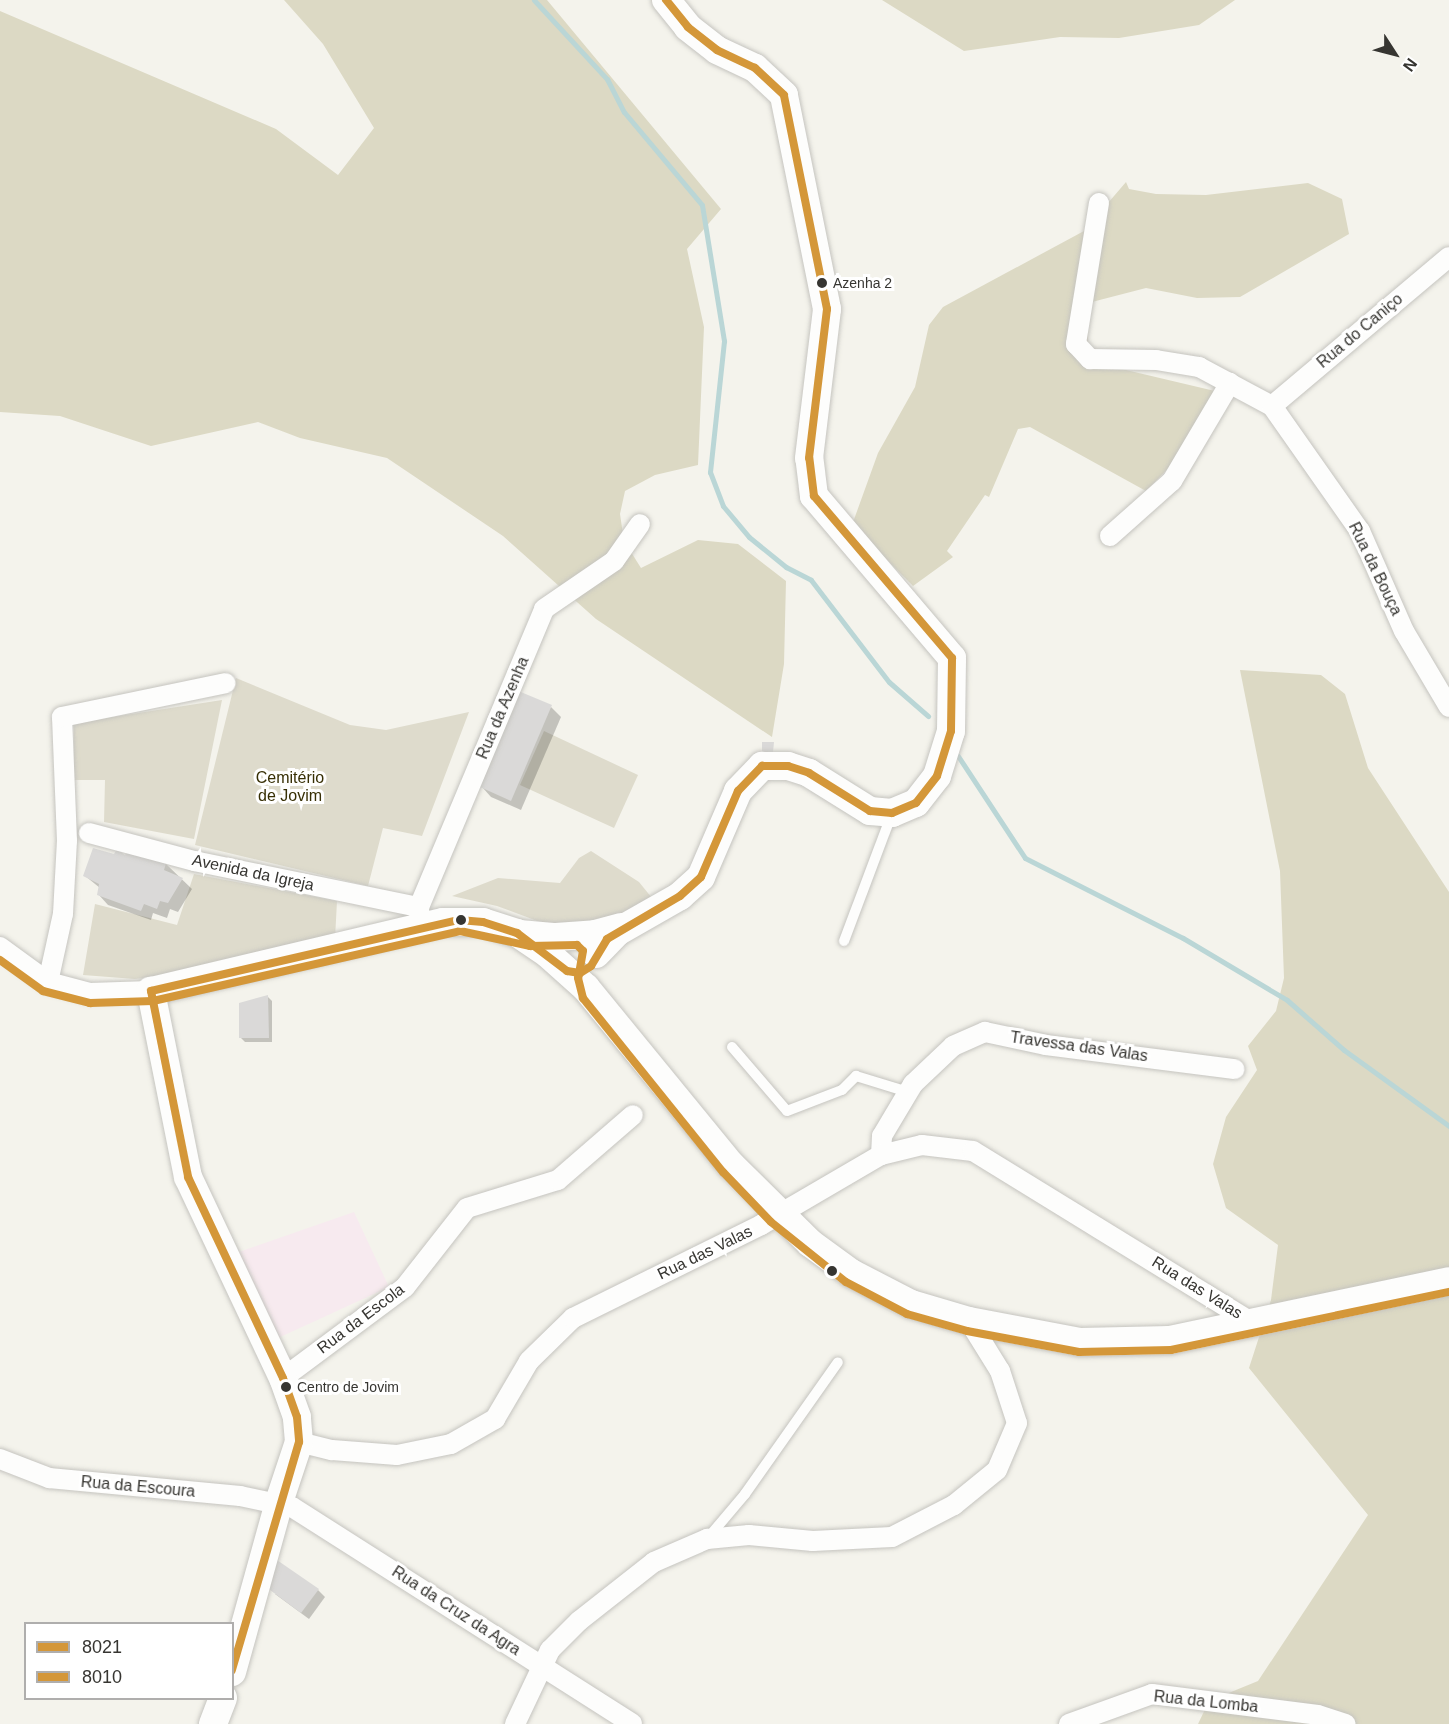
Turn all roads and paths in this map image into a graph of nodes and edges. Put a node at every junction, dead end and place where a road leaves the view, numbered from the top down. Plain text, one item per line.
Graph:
1 (666, 0) edge
2 (1099, 203) dead end
3 (1449, 257) edge
4 (1230, 383) junction
5 (1272, 406) junction
6 (640, 524) dead end
7 (1110, 536) dead end
8 (226, 683) dead end
9 (1449, 707) edge
10 (892, 813) junction
11 (88, 833) dead end
12 (420, 917) junction
13 (844, 941) dead end
14 (0, 947) edge
15 (577, 954) junction
16 (48, 982) junction
17 (151, 991) junction
18 (732, 1047) dead end
19 (1234, 1069) dead end
20 (908, 1092) junction
21 (633, 1115) dead end
22 (881, 1155) junction
23 (779, 1215) junction
24 (1449, 1281) edge
25 (969, 1321) junction
26 (1253, 1323) junction
27 (838, 1362) dead end
28 (283, 1378) junction
29 (299, 1442) junction
30 (0, 1459) edge
31 (279, 1502) junction
32 (707, 1539) junction
33 (234, 1665) edge
34 (541, 1666) junction
35 (222, 1700) edge
36 (213, 1724) edge
37 (516, 1724) edge
38 (632, 1724) edge
39 (1069, 1724) edge
40 (1346, 1724) edge

1 - 10 street
2 - 4 street
3 - 5 street, Rua do Caniço
4 - 5 street
4 - 7 street
5 - 9 street, Rua da Bouça
6 - 12 street, Rua da Azenha
8 - 16 street
10 - 13 lane
10 - 15 street
11 - 12 street, Avenida da Igreja
12 - 15 street
12 - 17 street
14 - 16 street
15 - 23 street
16 - 17 street
17 - 28 street
18 - 20 lane
19 - 20 street, Travessa das Valas
20 - 22 street, Travessa das Valas
21 - 28 street, Rua da Escola
22 - 23 street, Rua das Valas
22 - 26 street, Rua das Valas
23 - 25 street
23 - 29 street, Rua das Valas
24 - 26 street
25 - 26 street
25 - 32 street
27 - 32 lane
28 - 29 street
29 - 31 street
30 - 31 street, Rua da Escoura
31 - 33 street
31 - 34 street, Rua da Cruz da Agra
32 - 34 street
34 - 37 street
34 - 38 street, Rua da Cruz da Agra
35 - 36 street
39 - 40 street, Rua da Lomba

